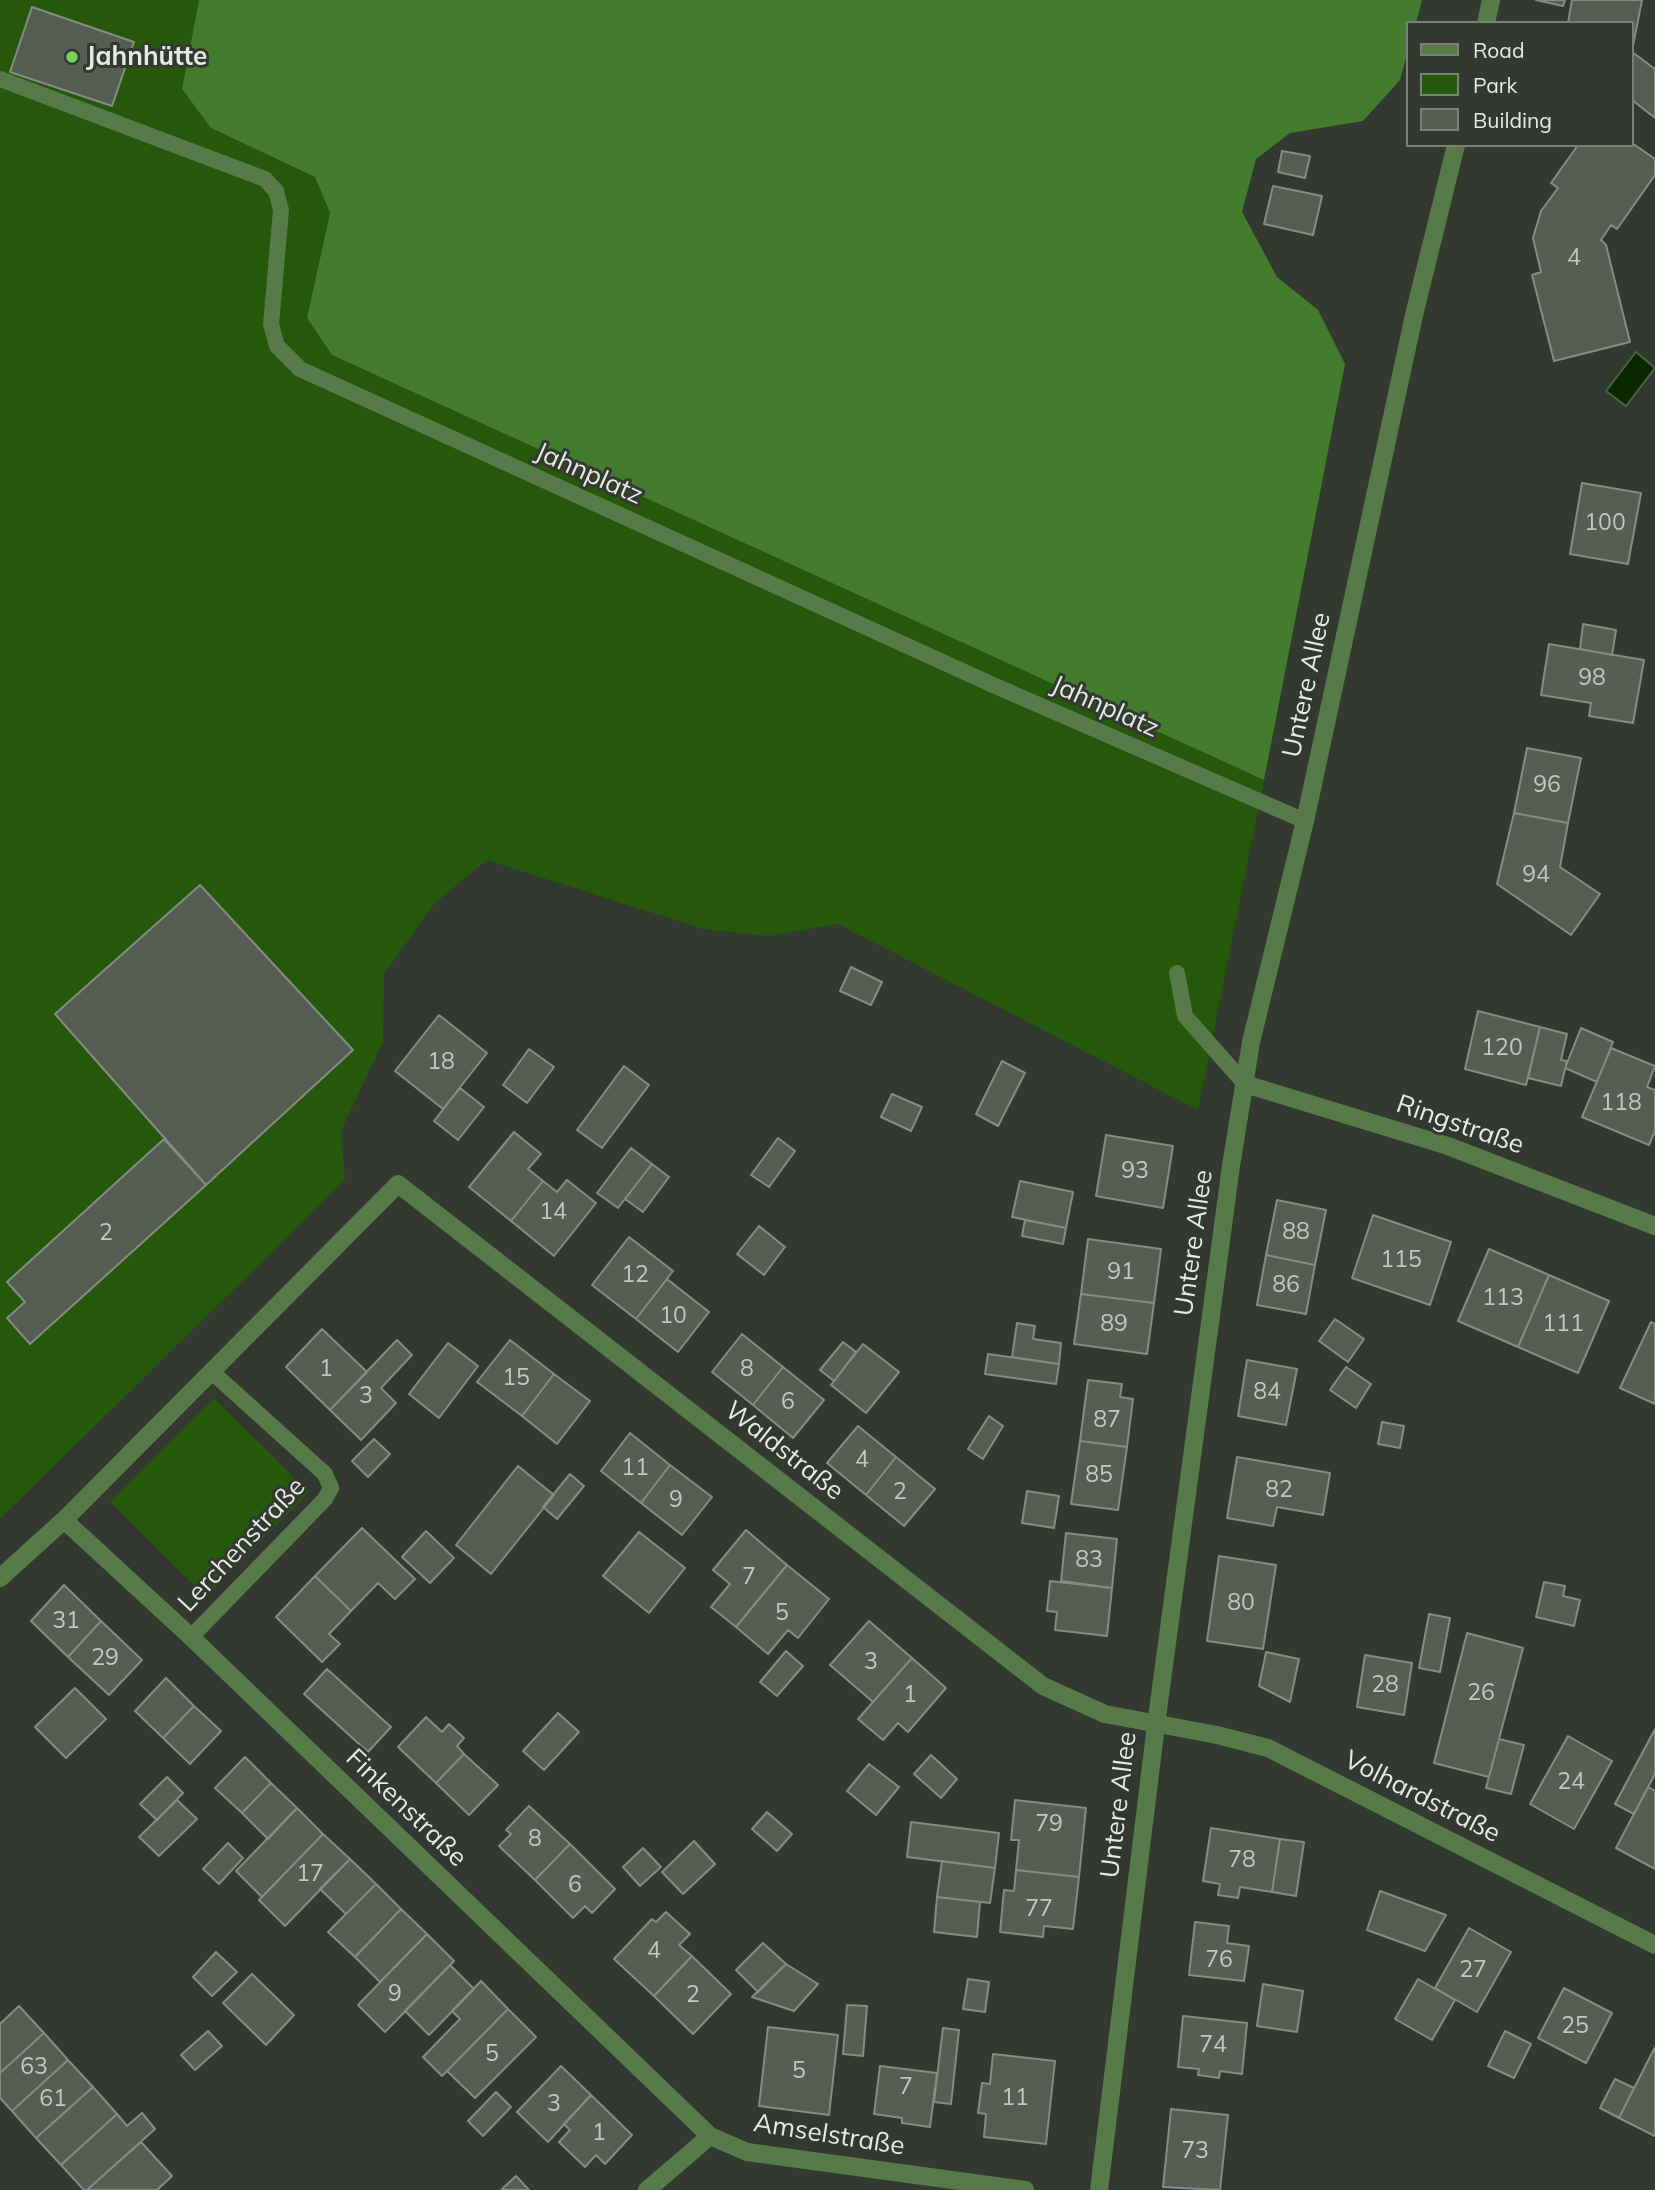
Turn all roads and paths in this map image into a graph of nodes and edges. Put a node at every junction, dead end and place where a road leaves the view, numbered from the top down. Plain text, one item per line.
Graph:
1 (1491, 0) edge
2 (1486, 21) edge
3 (0, 79) edge
4 (1456, 147) edge
5 (1305, 821) junction
6 (1177, 973) dead end
7 (1245, 1084) junction
8 (1655, 1226) edge
9 (212, 1372) junction
10 (64, 1520) junction
11 (0, 1578) edge
12 (191, 1637) junction
13 (1156, 1725) junction
14 (1655, 1945) edge
15 (709, 2136) junction
16 (648, 2190) edge
17 (1025, 2190) edge
18 (1099, 2190) edge

1 - 2 street
3 - 5 lane, Jahnplatz
4 - 5 street, Untere Allee
5 - 7 street, Untere Allee
6 - 7 lane
7 - 8 street, Ringstraße
7 - 13 street, Untere Allee
9 - 10 street
9 - 12 lane, Lerchenstraße
9 - 13 street, Waldstraße
10 - 11 street
10 - 12 street, Finkenstraße
12 - 15 street, Finkenstraße
13 - 14 street, Volhardstraße
13 - 18 street, Untere Allee
15 - 16 street
15 - 17 street, Amselstraße

